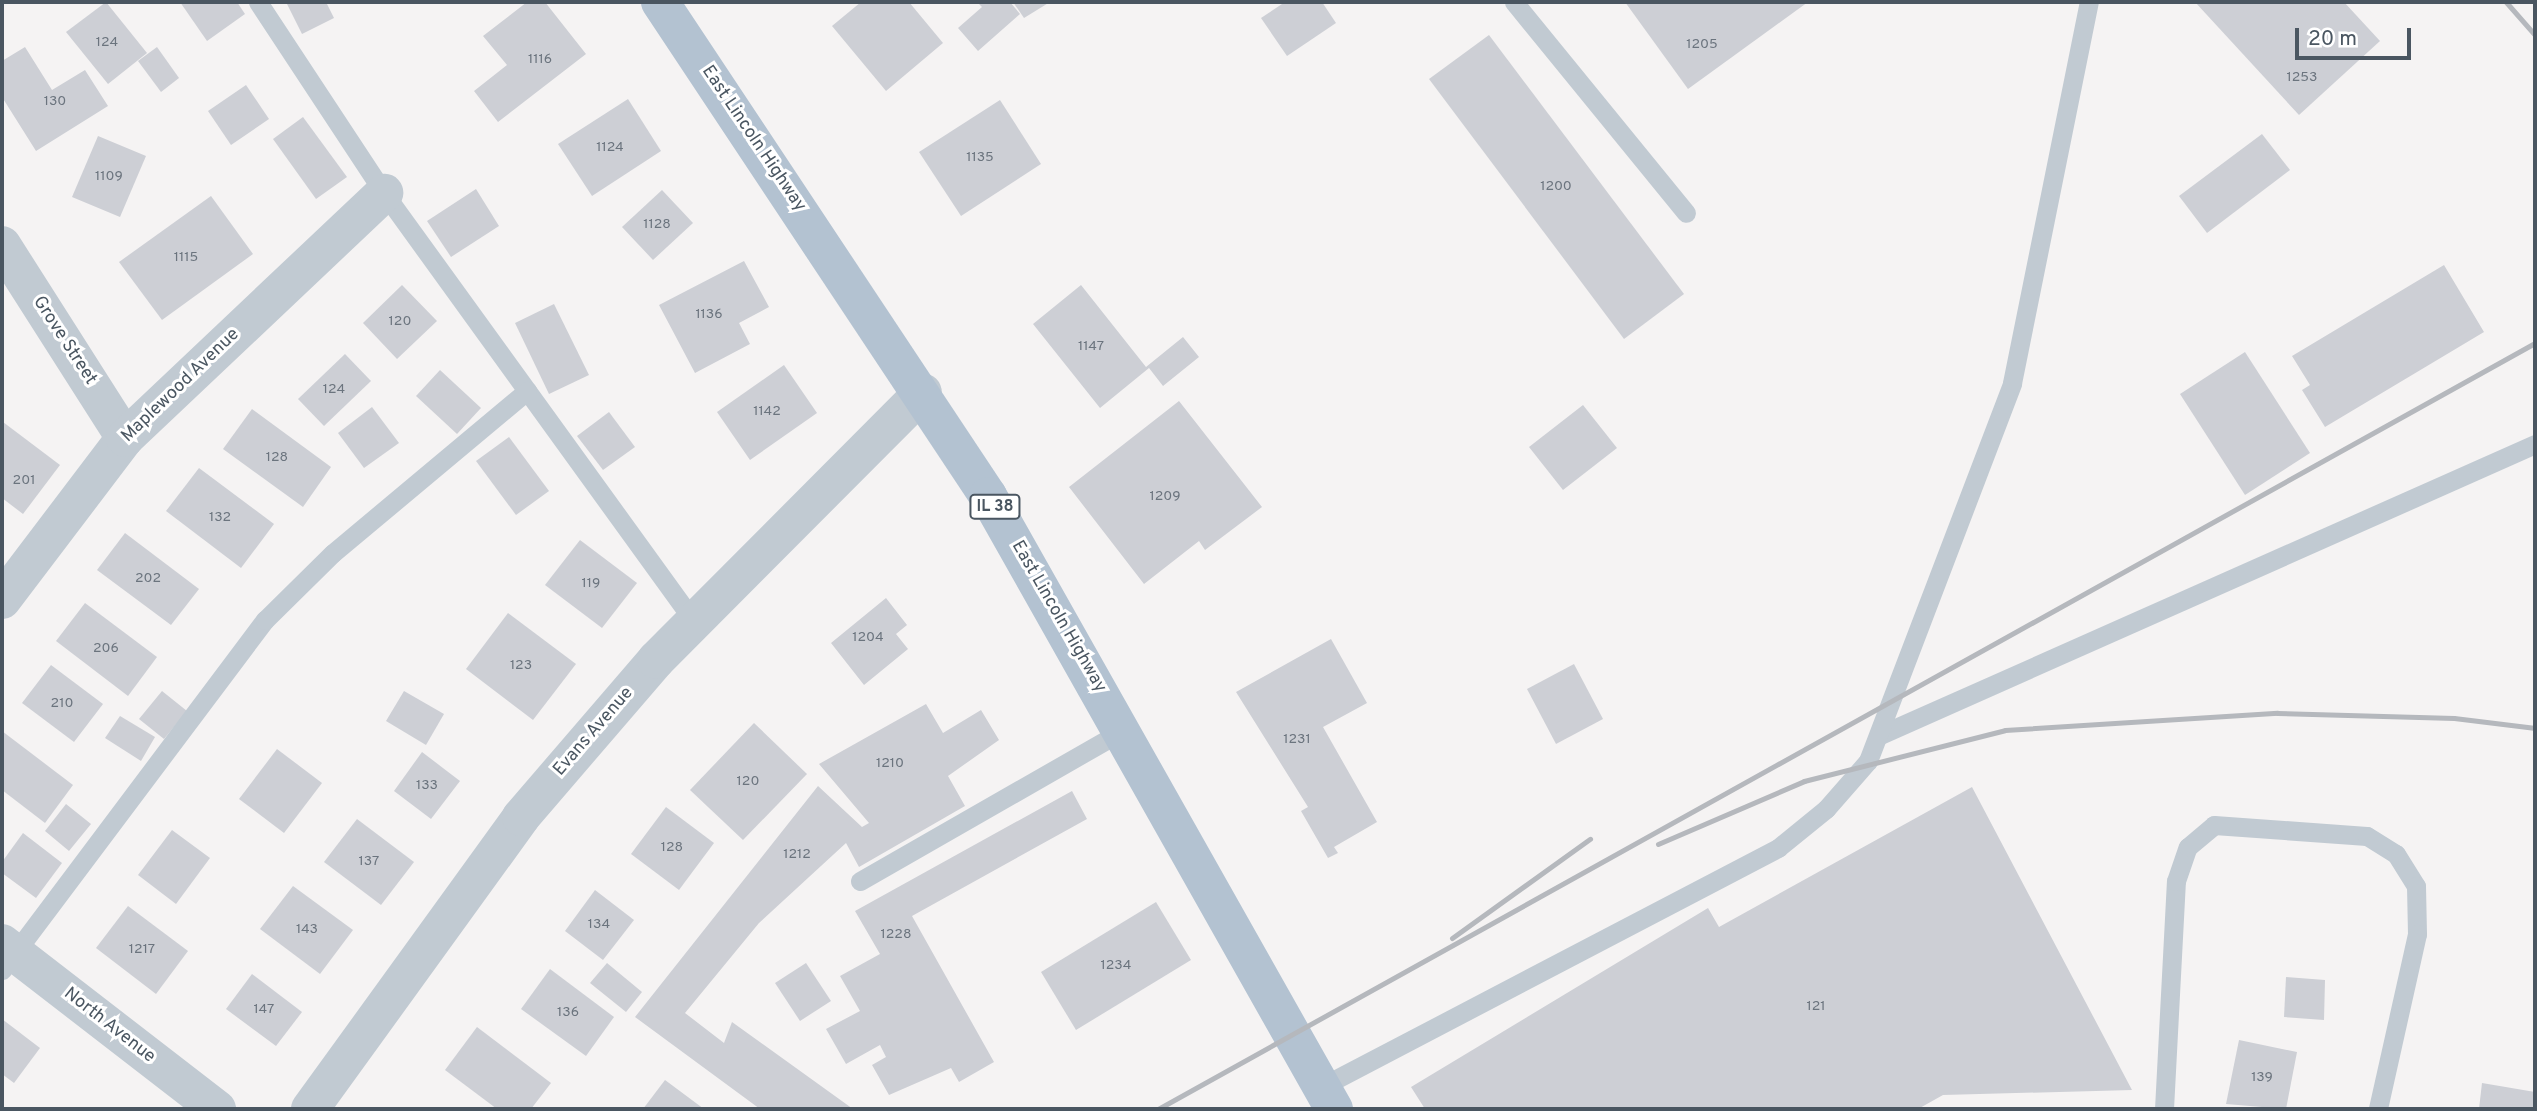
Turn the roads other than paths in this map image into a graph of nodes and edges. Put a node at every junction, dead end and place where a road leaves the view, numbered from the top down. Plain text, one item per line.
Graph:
1 (258, 2) edge
2 (660, 2) edge
3 (1514, 2) edge
4 (2090, 2) edge
5 (384, 193) junction
6 (1686, 213) dead end
7 (2, 245) edge
8 (527, 391) junction
9 (923, 392) junction
10 (125, 438) junction
11 (2535, 444) edge
12 (2, 600) edge
13 (695, 623) junction
14 (1124, 730) junction
15 (1880, 735) junction
16 (860, 881) dead end
17 (6, 955) edge
18 (1328, 1098) edge
19 (217, 1109) edge
20 (310, 1109) edge
21 (2164, 1109) edge
22 (2378, 1109) edge

1 - 5 lane
2 - 9 main road, East Lincoln Highway / IL 38
3 - 6 lane
4 - 15 lane
5 - 8 lane
5 - 10 street, Maplewood Avenue
7 - 10 street, Grove Street
8 - 13 lane
8 - 17 lane
9 - 13 street, Evans Avenue
9 - 14 main road, East Lincoln Highway / IL 38
10 - 12 street, Maplewood Avenue
11 - 15 lane
13 - 20 street, Evans Avenue
14 - 16 lane
14 - 18 main road, East Lincoln Highway / IL 38
15 - 18 lane
17 - 19 street, North Avenue
21 - 22 lane

